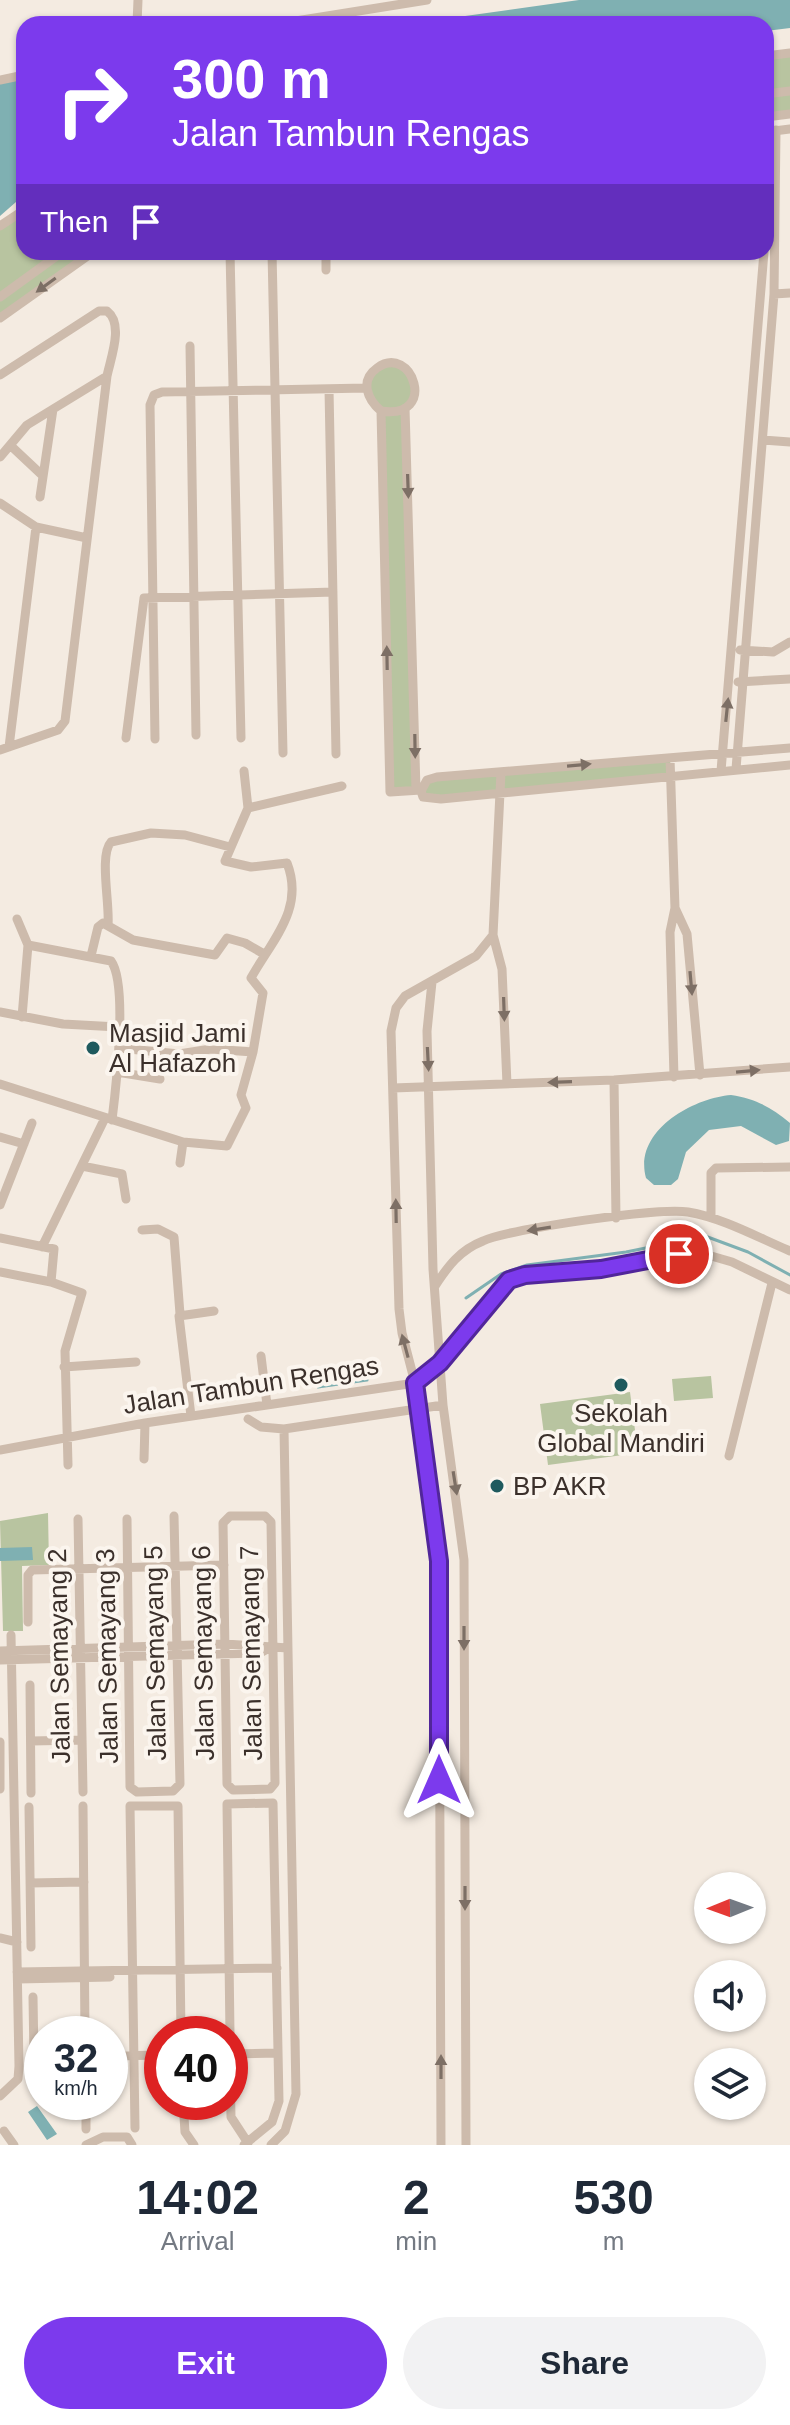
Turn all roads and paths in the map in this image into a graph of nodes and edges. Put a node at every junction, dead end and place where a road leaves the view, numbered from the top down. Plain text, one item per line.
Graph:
1 (427, 0) edge
2 (327, 16) edge
3 (51, 260) edge
4 (82, 260) edge
5 (230, 260) edge
6 (272, 260) edge
7 (326, 260) edge
8 (763, 260) edge
9 (773, 260) edge
10 (326, 270) dead end
11 (790, 293) edge
12 (774, 294) junction
13 (0, 297) edge
14 (0, 318) edge
15 (190, 346) dead end
16 (0, 375) edge
17 (107, 376) junction
18 (366, 388) junction
19 (329, 389) junction
20 (275, 390) junction
21 (233, 391) junction
22 (190, 392) junction
23 (405, 408) junction
24 (53, 409) junction
25 (381, 411) junction
26 (763, 440) junction
27 (790, 442) edge
28 (10, 445) junction
29 (0, 457) edge
30 (43, 476) junction
31 (40, 497) dead end
32 (0, 503) edge
33 (36, 527) junction
34 (87, 538) junction
35 (333, 592) junction
36 (280, 594) junction
37 (238, 595) junction
38 (194, 597) junction
39 (153, 598) junction
40 (790, 642) edge
41 (738, 650) junction
42 (790, 679) edge
43 (735, 682) junction
44 (196, 735) dead end
45 (126, 738) dead end
46 (241, 738) dead end
47 (155, 739) dead end
48 (790, 748) edge
49 (4, 749) edge
50 (736, 752) junction
51 (283, 753) dead end
52 (336, 754) dead end
53 (723, 754) junction
54 (670, 758) junction
55 (790, 765) edge
56 (736, 769) junction
57 (244, 771) dead end
58 (721, 771) junction
59 (501, 772) junction
60 (671, 775) junction
61 (342, 786) dead end
62 (418, 790) junction
63 (502, 791) junction
64 (248, 808) junction
65 (230, 847) junction
66 (675, 908) junction
67 (17, 919) dead end
68 (108, 925) junction
69 (493, 935) junction
70 (28, 945) junction
71 (264, 954) junction
72 (91, 956) junction
73 (432, 982) junction
74 (0, 1012) edge
75 (22, 1017) junction
76 (118, 1027) junction
77 (119, 1048) junction
78 (253, 1052) junction
79 (790, 1067) edge
80 (117, 1072) junction
81 (700, 1075) junction
82 (674, 1077) junction
83 (160, 1079) dead end
84 (614, 1080) junction
85 (0, 1084) edge
86 (507, 1084) junction
87 (429, 1087) junction
88 (393, 1088) junction
89 (109, 1119) junction
90 (32, 1123) dead end
91 (0, 1137) edge
92 (183, 1142) junction
93 (24, 1144) junction
94 (180, 1163) dead end
95 (82, 1166) junction
96 (790, 1167) edge
97 (126, 1199) dead end
98 (0, 1205) edge
99 (711, 1217) junction
100 (616, 1218) junction
101 (142, 1230) dead end
102 (0, 1238) edge
103 (42, 1247) junction
104 (790, 1251) edge
105 (0, 1272) edge
106 (51, 1282) junction
107 (772, 1283) junction
108 (434, 1288) junction
109 (790, 1290) edge
110 (214, 1311) dead end
111 (180, 1314) junction
112 (261, 1356) dead end
113 (136, 1362) dead end
114 (440, 1363) junction
115 (64, 1367) junction
116 (415, 1383) junction
117 (267, 1405) junction
118 (443, 1405) junction
119 (419, 1409) junction
120 (191, 1413) junction
121 (248, 1419) dead end
122 (145, 1423) junction
123 (284, 1429) junction
124 (67, 1433) junction
125 (0, 1450) edge
126 (729, 1456) dead end
127 (144, 1459) dead end
128 (68, 1465) dead end
129 (174, 1516) dead end
130 (225, 1518) joint
131 (78, 1519) dead end
132 (127, 1519) dead end
133 (224, 1565) junction
134 (176, 1566) junction
135 (128, 1567) junction
136 (80, 1568) junction
137 (28, 1622) dead end
138 (11, 1635) dead end
139 (178, 1645) junction
140 (271, 1648) junction
141 (288, 1648) junction
142 (225, 1649) junction
143 (0, 1651) edge
144 (130, 1653) junction
145 (82, 1654) junction
146 (12, 1655) junction
147 (178, 1656) junction
148 (0, 1660) edge
149 (30, 1685) dead end
150 (82, 1740) junction
151 (31, 1741) junction
152 (0, 1742) edge
153 (229, 1788) joint
154 (0, 1789) edge
155 (178, 1789) joint
156 (83, 1792) dead end
157 (31, 1793) dead end
158 (83, 1806) dead end
159 (29, 1807) dead end
160 (84, 1882) junction
161 (30, 1883) junction
162 (0, 1938) edge
163 (17, 1942) junction
164 (31, 1947) dead end
165 (277, 1971) junction
166 (229, 1972) junction
167 (180, 1973) junction
168 (85, 1974) junction
169 (132, 1974) junction
170 (18, 1975) junction
171 (33, 1997) dead end
172 (35, 2016) edge
173 (85, 2016) edge
174 (181, 2016) edge
175 (230, 2016) edge
176 (278, 2053) junction
177 (248, 2054) edge
178 (128, 2056) edge
179 (134, 2056) junction
180 (144, 2056) edge
181 (0, 2096) edge
182 (86, 2120) edge
183 (184, 2120) edge
184 (233, 2120) edge
185 (135, 2128) dead end
186 (86, 2129) dead end
187 (4, 2131) dead end
188 (130, 2141) edge
189 (246, 2144) edge
190 (14, 2145) edge
191 (86, 2145) edge
192 (194, 2145) edge
193 (271, 2145) edge
194 (441, 2145) edge
195 (466, 2145) edge

1 - 2 street
3 - 13 street
4 -> 14 street
5 - 21 street
6 - 20 street
7 - 10 street
8 - 41 street
9 - 12 street
11 - 12 street
12 - 26 street
15 - 22 street
16 - 17 street
17 - 24 street
17 - 34 street
18 - 19 street
18 - 23 street
18 - 25 street
19 - 20 street
19 - 35 street
20 - 21 street
20 - 36 street
21 - 22 street
21 - 37 street
22 - 38 street
22 - 39 street
23 - 25 street
23 -> 62 street
24 - 28 street
24 - 30 street
62 -> 25 street
26 - 27 street
26 - 41 street
28 - 29 street
28 - 30 street
30 - 31 street
32 - 33 street
33 - 34 street
33 - 49 street
34 - 49 street
35 - 36 street
35 - 52 street
36 - 37 street
36 - 51 street
37 - 38 street
37 - 46 street
38 - 39 street
38 - 44 street
39 - 45 street
39 - 47 street
40 - 41 street
41 - 43 street
42 - 43 street
43 - 50 street
53 -> 43 street
48 - 50 street
50 - 53 street
50 - 56 street
53 - 54 street
53 - 58 street
59 -> 54 street
54 - 60 street
55 - 56 street
56 - 58 street
57 - 64 street
58 - 60 street
59 - 62 street
59 - 63 street
60 - 63 street
60 - 66 street
61 - 64 street
62 - 63 street
63 - 69 street
64 - 65 street
65 - 68 street
65 - 71 street
66 -> 81 street
66 - 82 street
67 - 70 street
68 - 71 street
68 - 72 street
69 - 73 street
69 -> 86 street
70 - 72 street
70 - 75 street
71 - 78 street
72 - 76 street
73 -> 87 street
73 - 88 street
74 - 75 street
75 - 76 street
76 - 77 street
77 - 78 street
77 - 80 street
78 - 92 street
81 -> 79 street
80 - 83 street
80 - 89 street
81 - 82 street
82 - 84 street
84 -> 86 street
84 - 100 street
85 - 89 street
86 - 87 street
87 - 88 street
87 - 108 street
116 -> 88 street
89 - 92 street
89 - 95 street
90 - 93 street
91 - 93 street
92 - 94 street
93 - 98 street
95 - 97 street
95 - 103 street
96 - 99 street
99 - 100 street
99 - 104 street
100 -> 108 street
101 - 111 street
102 - 103 street
103 - 106 street
105 - 106 street
106 - 115 street
107 - 109 street, Jalan Tambun Rengas
107 - 114 street, Jalan Tambun Rengas
107 - 126 street
108 - 114 street
110 - 111 street
111 - 120 street
112 - 117 street
113 - 115 street
114 - 116 street, Jalan Tambun Rengas
114 - 118 street
115 - 124 street
116 - 117 street, Jalan Tambun Rengas
116 - 119 street
117 - 120 street, Jalan Tambun Rengas
118 - 119 street, Jalan Tambun Rengas
118 -> 195 street
119 - 123 street, Jalan Tambun Rengas
194 -> 119 street
120 - 122 street, Jalan Tambun Rengas
121 - 123 street, Jalan Tambun Rengas
122 - 124 street, Jalan Tambun Rengas
122 - 127 street
123 - 141 street
124 - 125 street, Jalan Tambun Rengas
124 - 128 street
129 - 134 street, Jalan Semayang 5
130 - 133 street, Jalan Semayang 6
130 - 140 street, Jalan Semayang 7
131 - 136 street, Jalan Semayang 2
132 - 135 street, Jalan Semayang 3
133 - 134 street
133 - 142 street, Jalan Semayang 6
134 - 135 street
134 - 139 street, Jalan Semayang 5
135 - 136 street
135 - 144 street, Jalan Semayang 3
136 - 137 street
136 - 145 street, Jalan Semayang 2
138 - 146 street
139 - 142 street
139 - 144 street
139 - 147 street, Jalan Semayang 5
140 - 141 street
140 - 142 street
140 - 153 street, Jalan Semayang 7
141 - 193 street
142 - 147 street
142 - 153 street, Jalan Semayang 6
143 - 146 street
144 - 145 street
144 - 147 street
144 - 155 street, Jalan Semayang 3
145 - 146 street
145 - 150 street, Jalan Semayang 2
146 - 148 street
146 - 163 street
147 - 155 street, Jalan Semayang 5
149 - 151 street
150 - 151 street
150 - 156 street, Jalan Semayang 2
151 - 157 street
152 - 154 street
158 - 160 street
159 - 161 street
160 - 161 street
160 - 168 street
161 - 164 street
162 - 163 street
163 - 170 street
165 - 166 street
165 - 166 street
165 - 176 street
166 - 167 street
166 - 175 street
167 - 169 street
167 - 169 street
167 - 174 street
168 - 169 street
168 - 170 street
168 - 173 street
169 - 179 street
170 - 181 street
171 - 172 street
176 - 177 street
176 - 189 street
178 - 179 street
179 - 180 street
179 - 185 street
182 - 186 street
183 - 192 street
184 - 189 street
187 - 190 street
188 - 191 street

